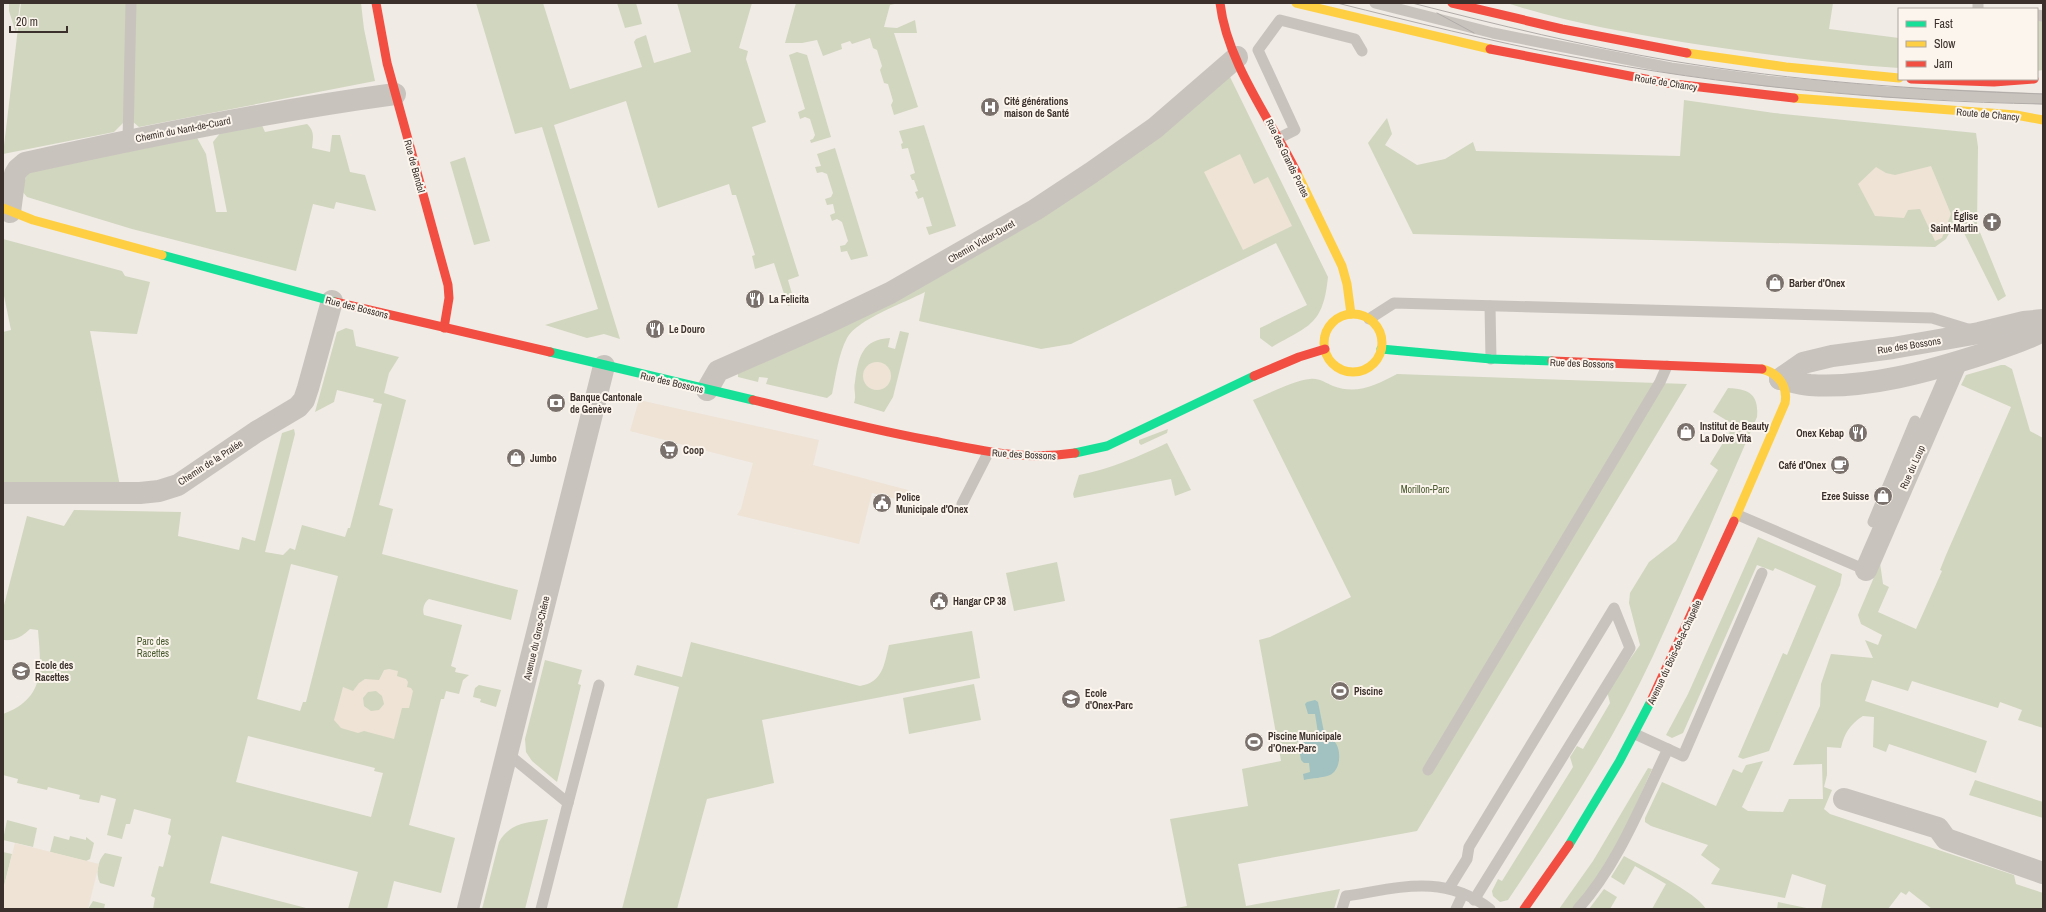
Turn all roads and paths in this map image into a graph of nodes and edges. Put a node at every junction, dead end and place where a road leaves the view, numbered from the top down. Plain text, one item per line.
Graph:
1 (131, 3) edge
2 (376, 3) edge
3 (1220, 3) edge
4 (1296, 3) edge
5 (1376, 3) edge
6 (1452, 3) edge
7 (1362, 52) dead end
8 (1237, 57) junction
9 (1898, 78) edge
10 (1944, 80) edge
11 (2005, 80) edge
12 (1976, 81) edge
13 (395, 94) junction
14 (2043, 99) edge
15 (2043, 120) edge
16 (1279, 138) junction
17 (128, 140) junction
18 (5, 211) edge
19 (332, 301) junction
20 (1490, 306) junction
21 (1351, 314) junction
22 (1369, 319) junction
23 (2043, 320) edge
24 (444, 328) junction
25 (2043, 331) edge
26 (1979, 333) junction
27 (1325, 349) junction
28 (1381, 349) junction
29 (1491, 359) junction
30 (1956, 362) junction
31 (604, 366) junction
32 (1668, 366) junction
33 (1780, 379) junction
34 (707, 390) junction
35 (1922, 424) junction
36 (988, 453) junction
37 (3, 493) edge
38 (962, 504) dead end
39 (1738, 515) junction
40 (1872, 522) dead end
41 (1866, 570) joint
42 (1762, 573) dead end
43 (599, 685) dead end
44 (1635, 734) junction
45 (1668, 749) junction
46 (508, 754) junction
47 (1428, 770) dead end
48 (1844, 799) dead end
49 (568, 803) junction
50 (2043, 873) edge
51 (1449, 888) junction
52 (1463, 894) junction
53 (1474, 900) junction
54 (468, 909) edge
55 (541, 909) edge
56 (1342, 909) edge
57 (1456, 909) edge
58 (1490, 909) edge
59 (1524, 909) edge
60 (1578, 909) edge

1 - 17 lane
2 - 13 street, Rue de Bandol
3 - 8 street, Rue des Grands Portes
4 - 15 street, Route de Chancy
5 - 14 lane
6 - 9 street
7 - 16 lane
8 - 16 street, Rue des Grands Portes
8 - 34 street, Chemin Victor-Duret
10 - 12 street
11 - 12 street
13 - 17 street, Chemin du Nant-de-Cuard
13 - 24 street, Rue de Bandol
16 - 21 street, Rue des Grands Portes
17 - 18 street, Chemin du Nant-de-Cuard
18 - 19 street, Rue des Bossons
19 - 24 street, Rue des Bossons
19 - 37 street, Chemin de la Pralée
20 - 22 lane
20 - 26 lane
20 - 29 lane
21 - 22 street
21 - 27 street
22 - 28 street
23 - 26 street, Rue des Bossons
24 - 31 street, Rue des Bossons
25 - 30 street, Rue des Bossons
26 - 33 street, Rue des Bossons
27 - 28 street
27 - 36 street, Rue des Bossons
28 - 29 street, Rue des Bossons
29 - 32 street, Rue des Bossons
30 - 33 street, Rue des Bossons
30 - 35 street, Rue du Loup
31 - 34 street, Rue des Bossons
31 - 46 street, Avenue du Gros-Chêne
32 - 33 street, Rue des Bossons
32 - 47 lane
33 - 39 street, Avenue du Bois-de-la-Chapelle
34 - 36 street, Rue des Bossons
35 - 40 lane
35 - 41 street, Rue du Loup
36 - 38 lane
39 - 41 lane
39 - 44 street, Avenue du Bois-de-la-Chapelle
42 - 45 lane
43 - 49 lane
44 - 45 lane
44 - 59 street, Avenue du Bois-de-la-Chapelle
45 - 60 lane
46 - 49 lane
46 - 54 street, Avenue du Gros-Chêne
48 - 50 street
49 - 55 lane
51 - 52 lane
51 - 53 lane
51 - 56 lane
52 - 53 lane
52 - 57 lane
53 - 58 lane

